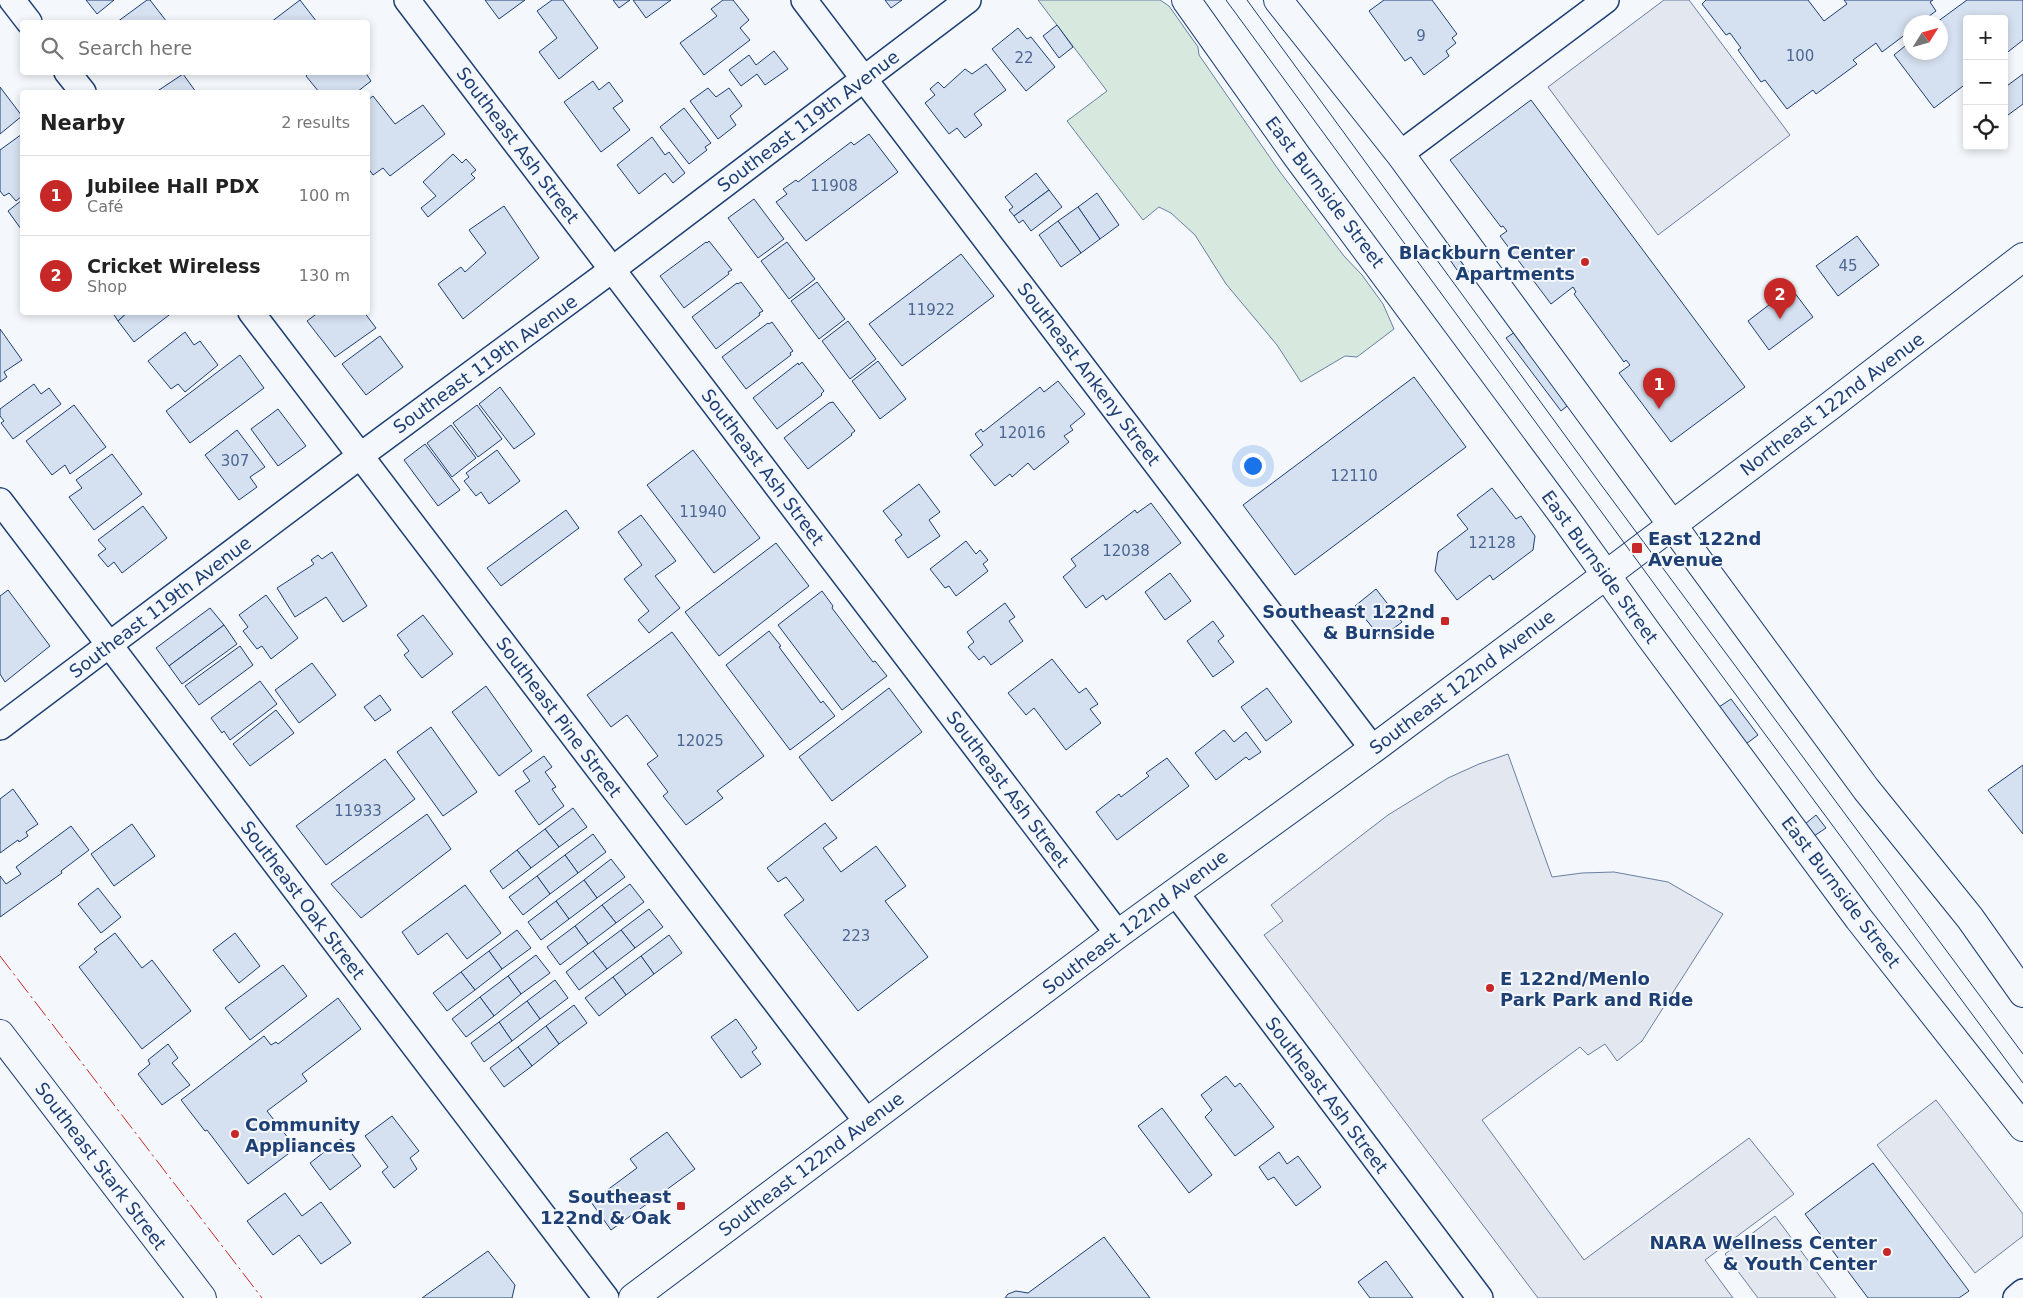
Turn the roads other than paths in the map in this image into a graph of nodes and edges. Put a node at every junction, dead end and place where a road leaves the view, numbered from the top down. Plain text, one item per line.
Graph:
1 (12, 0) edge
2 (407, 0) edge
3 (804, 0) edge
4 (968, 0) edge
5 (1186, 0) edge
6 (1278, 0) edge
7 (1606, 0) edge
8 (27, 20) edge
9 (69, 75) edge
10 (864, 79) junction
11 (81, 90) edge
12 (1400, 154) junction
13 (2023, 257) edge
14 (613, 270) junction
15 (253, 315) edge
16 (360, 456) junction
17 (0, 501) edge
18 (1673, 524) junction
19 (1640, 549) joint
20 (1606, 575) junction
21 (109, 645) junction
22 (0, 727) edge
23 (1373, 749) junction
24 (1175, 892) junction
25 (1118, 934) junction
26 (2023, 992) edge
27 (0, 1034) edge
28 (867, 1122) junction
29 (2023, 1127) edge
30 (2023, 1292) edge
31 (202, 1298) edge
32 (606, 1298) edge
33 (633, 1298) edge
34 (1480, 1298) edge
35 (2016, 1298) edge

1 - 8 street
2 - 14 street, Southeast Ash Street
3 - 10 street, Southeast Ankeny Street
4 - 10 street, Southeast 119th Avenue
5 - 20 street, East Burnside Street
6 - 12 street
7 - 12 street
9 - 11 street
10 - 14 street, Southeast 119th Avenue
10 - 23 street, Southeast Ankeny Street
12 - 18 street
13 - 18 street, Northeast 122nd Avenue
14 - 16 street, Southeast 119th Avenue
14 - 25 street, Southeast Ash Street
15 - 16 street, Southeast Pine Street
16 - 21 street, Southeast 119th Avenue
16 - 28 street, Southeast Pine Street
17 - 21 street, Southeast Oak Street
18 - 19 street, Northeast 122nd Avenue
18 - 26 street
19 - 20 street, Southeast 122nd Avenue
20 - 23 street, Southeast 122nd Avenue
20 - 29 street, East Burnside Street
21 - 22 street, Southeast 119th Avenue
21 - 32 street, Southeast Oak Street
23 - 24 street, Southeast 122nd Avenue
24 - 25 street, Southeast 122nd Avenue
24 - 34 street, Southeast Ash Street
25 - 28 street, Southeast 122nd Avenue
27 - 31 street, Southeast Stark Street
28 - 33 street, Southeast 122nd Avenue
30 - 35 street

